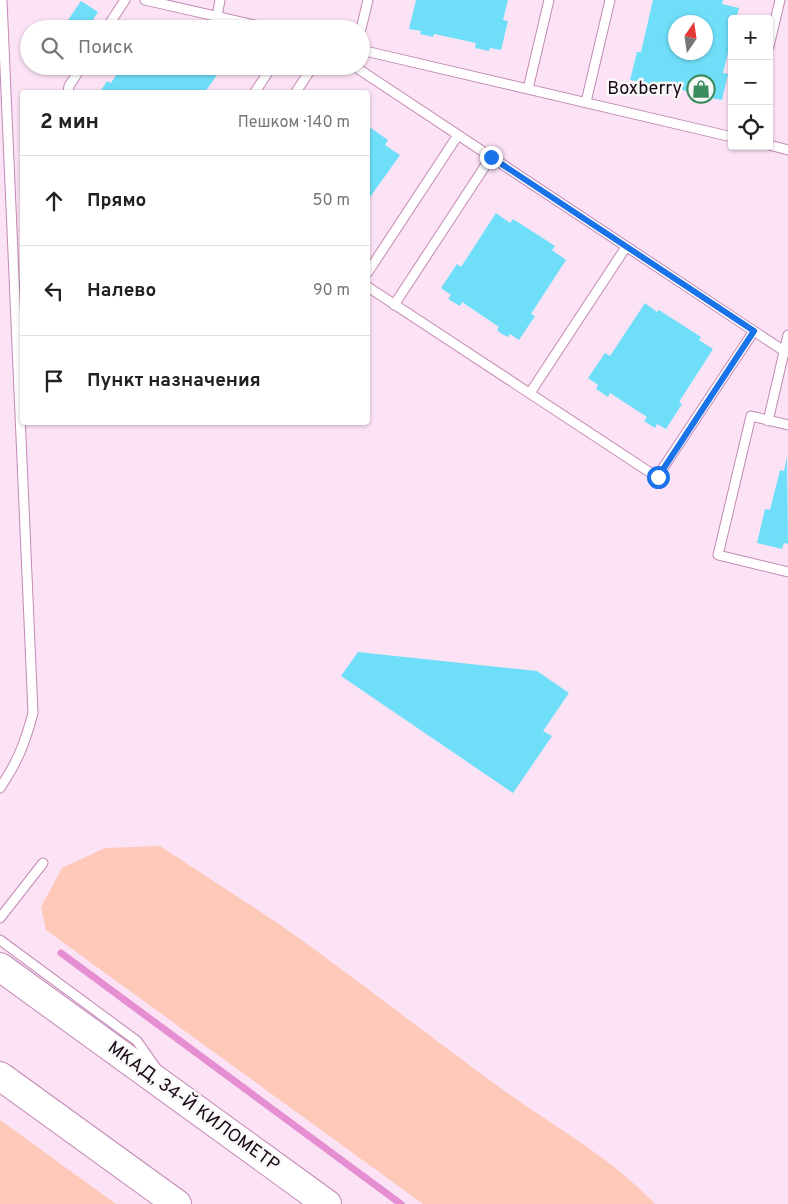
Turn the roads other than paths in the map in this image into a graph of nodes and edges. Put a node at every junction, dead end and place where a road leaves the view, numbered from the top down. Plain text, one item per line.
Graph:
1 (2, 0) edge
2 (125, 0) edge
3 (145, 0) edge
4 (220, 0) edge
5 (368, 0) edge
6 (549, 0) edge
7 (610, 0) edge
8 (780, 0) edge
9 (216, 17) junction
10 (112, 20) edge
11 (230, 20) edge
12 (363, 20) edge
13 (773, 29) edge
14 (370, 52) edge
15 (3, 75) edge
16 (76, 75) edge
17 (266, 75) edge
18 (307, 75) edge
19 (368, 75) edge
20 (528, 89) junction
21 (68, 90) edge
22 (256, 90) edge
23 (297, 90) edge
24 (586, 102) junction
25 (458, 135) junction
26 (728, 135) edge
27 (773, 146) edge
28 (788, 150) edge
29 (491, 157) junction
30 (626, 247) junction
31 (370, 269) edge
32 (370, 288) edge
33 (394, 305) junction
34 (754, 331) junction
35 (788, 334) edge
36 (784, 351) junction
37 (530, 393) junction
38 (768, 421) junction
39 (788, 425) edge
40 (788, 572) edge
41 (0, 788) edge
42 (43, 863) dead end
43 (0, 918) edge
44 (0, 940) edge
45 (0, 968) edge
46 (3, 1078) edge
47 (175, 1094) junction
48 (177, 1204) edge
49 (327, 1204) edge

1 - 15 lane
2 - 10 lane
3 - 9 lane
4 - 9 lane
5 - 12 lane
6 - 20 lane
7 - 24 lane
8 - 13 lane
9 - 11 lane
14 - 20 lane
15 - 41 lane
16 - 21 lane
17 - 22 lane
18 - 23 lane
19 - 25 lane
20 - 24 lane
24 - 26 lane
25 - 29 lane
25 - 31 lane
27 - 28 lane
29 - 30 lane
29 - 33 lane
30 - 34 lane
30 - 37 lane
32 - 33 lane
33 - 37 lane
34 - 36 lane
34 - 37 lane
35 - 36 lane
36 - 38 lane
38 - 39 lane
38 - 40 lane
42 - 43 lane
44 - 47 lane
45 - 47 highway, МКАД, 34-Й КИЛОМЕТР
46 - 48 highway
47 - 49 highway, МКАД, 34-Й КИЛОМЕТР

